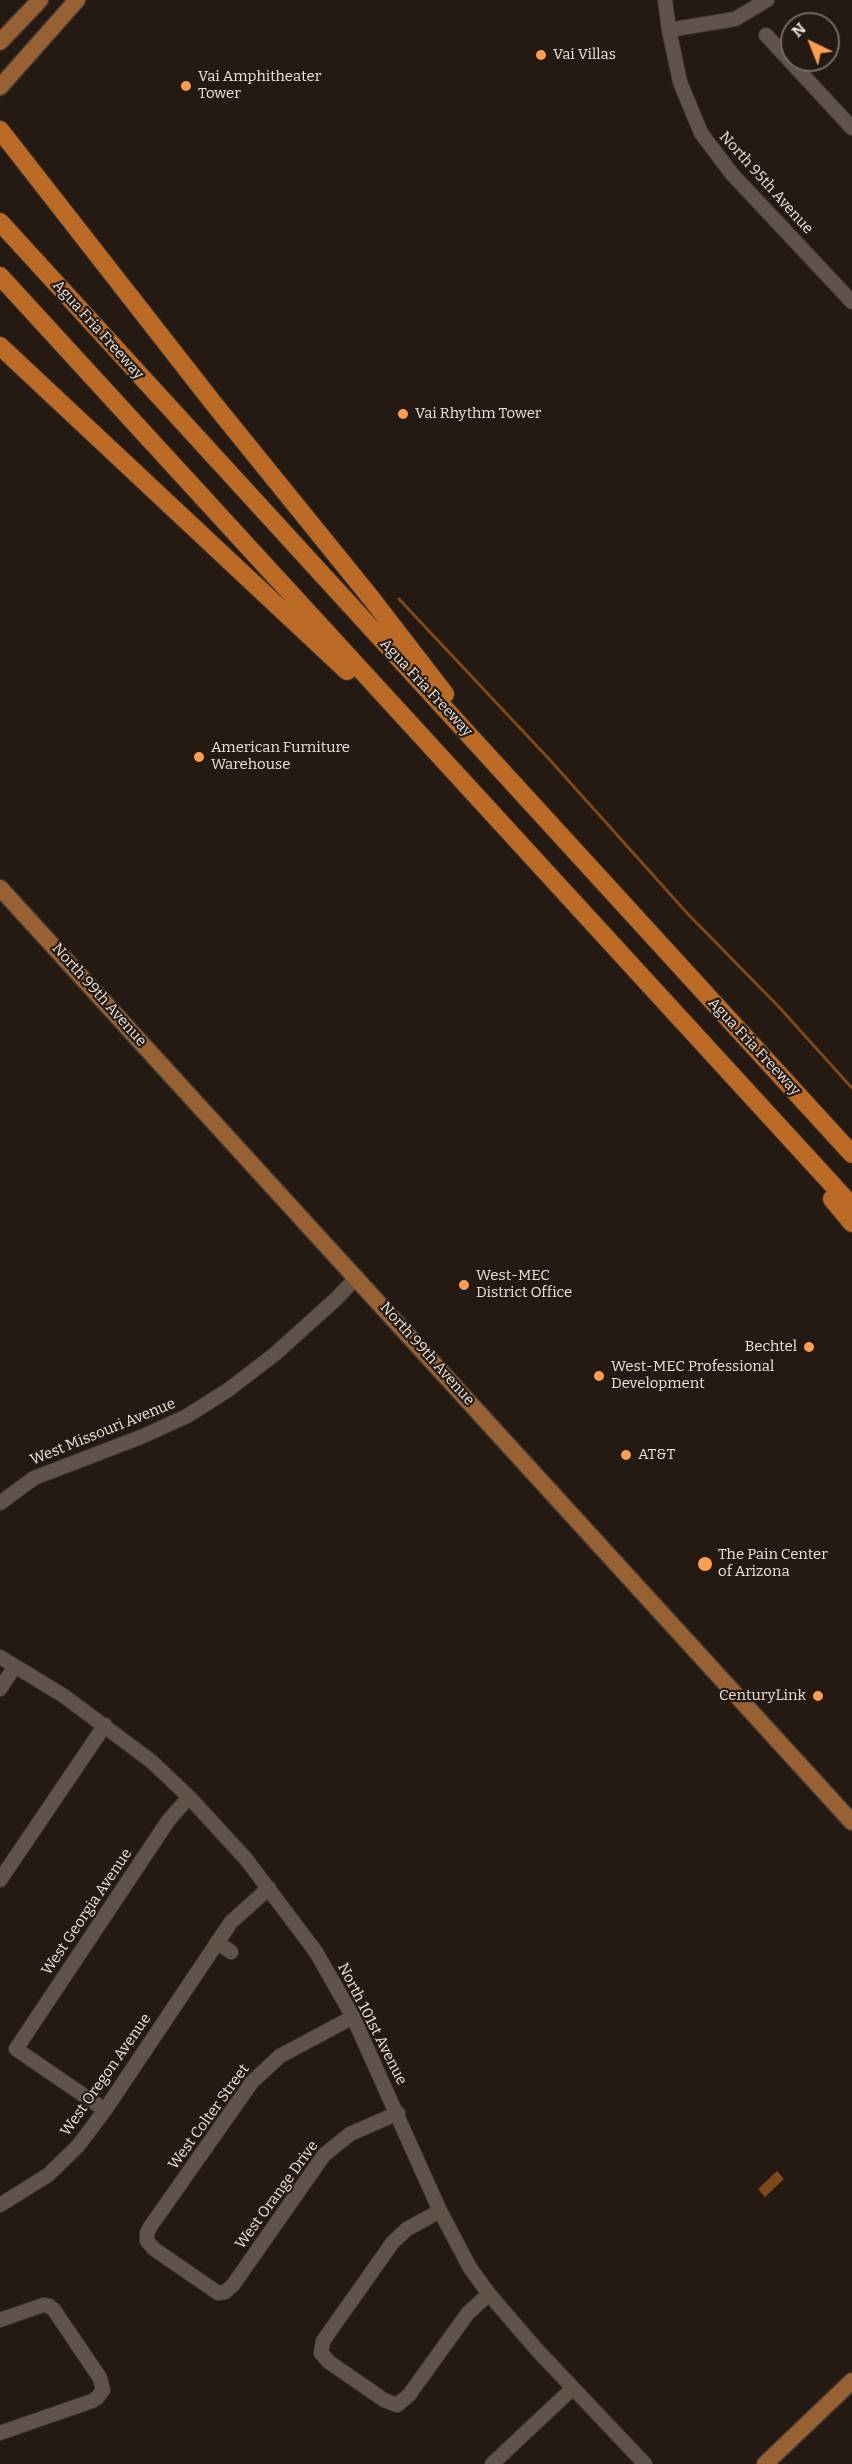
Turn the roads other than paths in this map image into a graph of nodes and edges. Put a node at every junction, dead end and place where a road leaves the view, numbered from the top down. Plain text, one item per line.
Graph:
1 (40, 0) edge
2 (77, 0) edge
3 (665, 0) edge
4 (767, 0) edge
5 (669, 30) junction
6 (766, 35) dead end
7 (0, 42) edge
8 (0, 87) edge
9 (849, 118) edge
10 (0, 130) edge
11 (0, 222) edge
12 (0, 276) edge
13 (852, 302) edge
14 (0, 346) edge
15 (500, 768) junction
16 (474, 794) junction
17 (0, 888) edge
18 (815, 1112) junction
19 (788, 1136) junction
20 (852, 1145) edge
21 (852, 1154) edge
22 (852, 1206) edge
23 (852, 1223) edge
24 (357, 1277) junction
25 (0, 1503) edge
26 (0, 1657) edge
27 (15, 1666) junction
28 (0, 1689) edge
29 (105, 1725) junction
30 (189, 1797) junction
31 (852, 1822) edge
32 (0, 1880) edge
33 (269, 1888) junction
34 (217, 1942) junction
35 (231, 1952) dead end
36 (352, 2016) junction
37 (105, 2110) junction
38 (398, 2113) junction
39 (0, 2205) edge
40 (440, 2211) junction
41 (225, 2292) joint
42 (489, 2294) junction
43 (0, 2320) edge
44 (852, 2381) edge
45 (573, 2388) junction
46 (0, 2433) edge
47 (642, 2463) edge
48 (492, 2464) edge
49 (765, 2464) edge

1 - 7 main road
2 - 8 main road
3 - 5 street, North 95th Avenue
4 - 5 street
5 - 13 street, North 95th Avenue
6 - 9 street
10 - 15 highway
11 - 15 highway, Agua Fria Freeway
12 - 16 highway
14 - 16 highway
15 - 18 highway, Agua Fria Freeway
16 - 19 highway
17 - 24 main road, North 99th Avenue
18 - 20 highway
18 - 21 highway, Agua Fria Freeway
19 - 22 highway
19 - 23 highway
24 - 25 street, West Missouri Avenue
24 - 31 main road, North 99th Avenue
26 - 27 street, North 101st Avenue
27 - 28 street
27 - 29 street, North 101st Avenue
29 - 30 street, North 101st Avenue
29 - 32 street
30 - 33 street, North 101st Avenue
30 - 37 street, West Georgia Avenue
33 - 34 street, West Oregon Avenue
33 - 36 street, North 101st Avenue
34 - 35 street
34 - 37 street, West Oregon Avenue
36 - 38 street, North 101st Avenue
36 - 41 street, West Colter Street
37 - 39 street, West Oregon Avenue
38 - 40 street, North 101st Avenue
38 - 41 street, West Orange Drive
40 - 42 street, North 101st Avenue
40 - 42 street
42 - 45 street, North 101st Avenue
43 - 46 street
44 - 49 main road
45 - 47 street, North 101st Avenue
45 - 48 street

